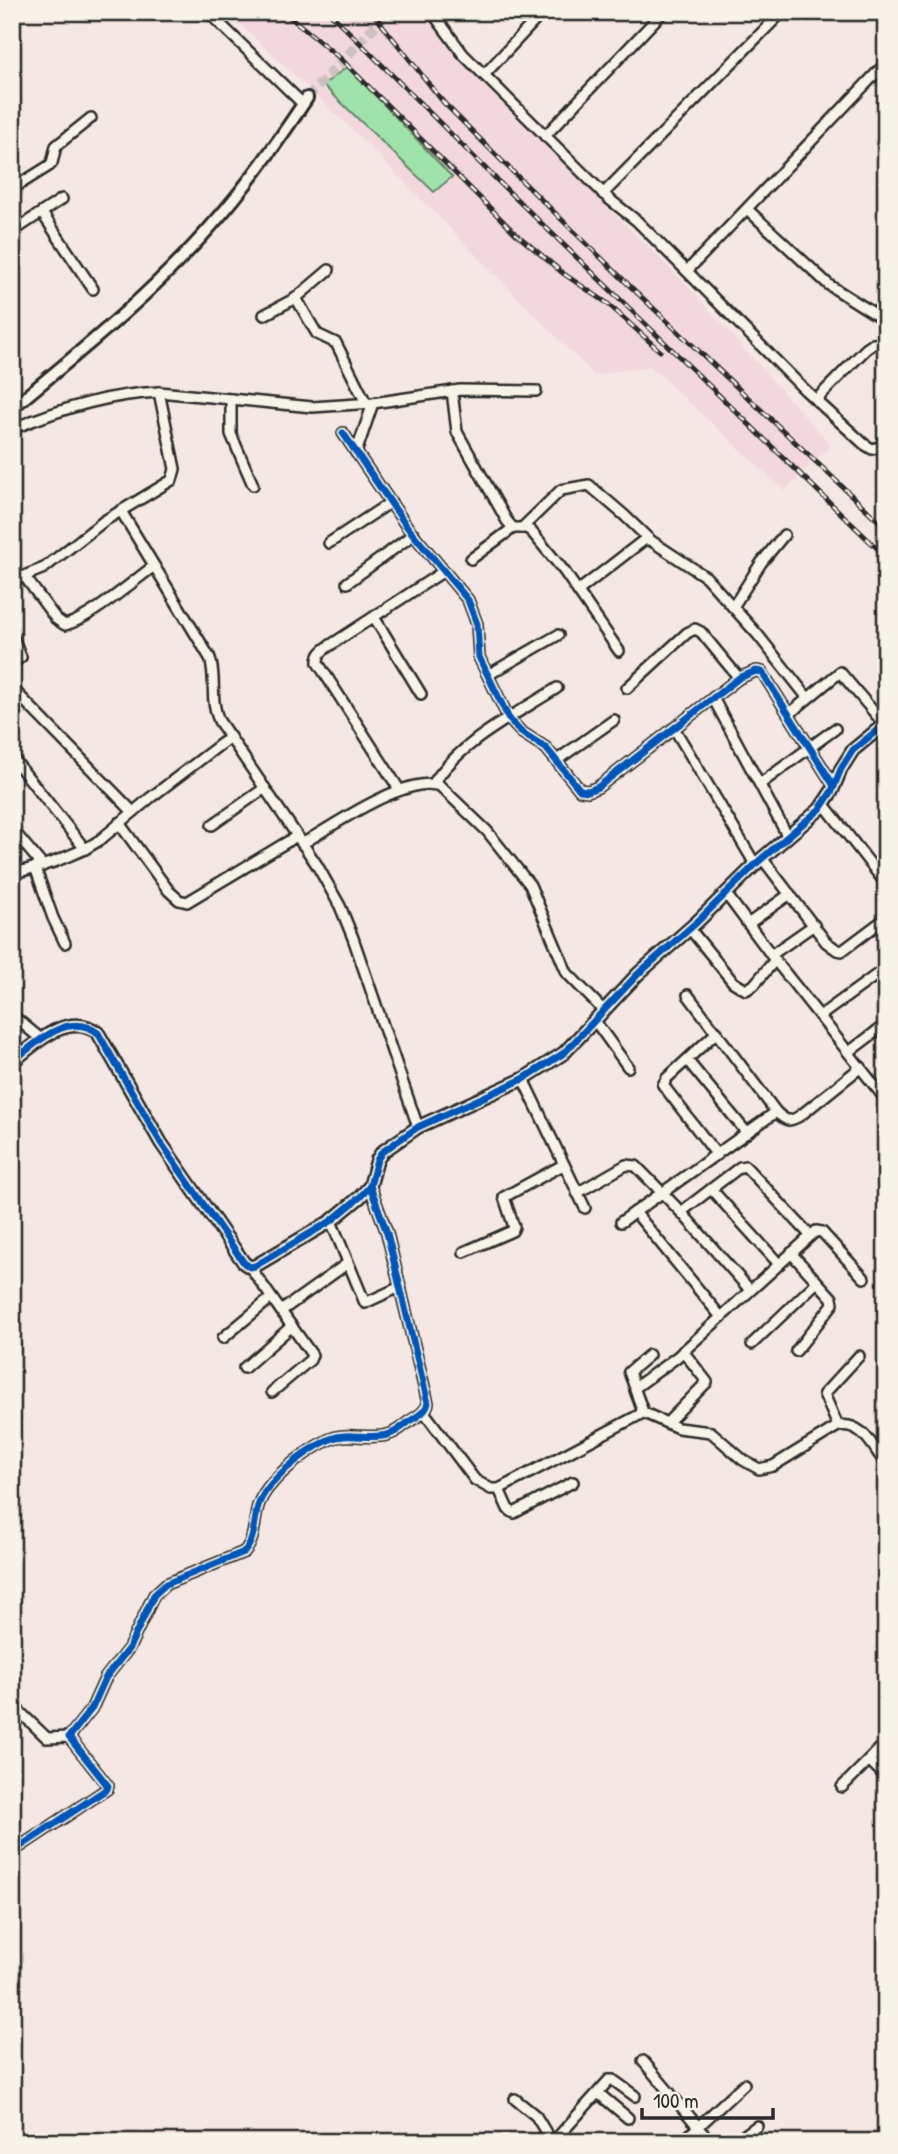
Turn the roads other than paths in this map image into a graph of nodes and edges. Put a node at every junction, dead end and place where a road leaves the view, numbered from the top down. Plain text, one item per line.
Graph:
1 (208, 12) edge
2 (432, 12) edge
3 (543, 12) edge
4 (663, 12) edge
5 (782, 12) edge
6 (886, 63) edge
7 (484, 75) junction
8 (305, 101) joint
9 (91, 118) dead end
10 (545, 136) junction
11 (12, 189) edge
12 (603, 194) junction
13 (62, 199) dead end
14 (747, 209) junction
15 (42, 213) junction
16 (12, 232) edge
17 (329, 270) dead end
18 (687, 271) junction
19 (93, 289) dead end
20 (296, 298) junction
21 (264, 315) dead end
22 (886, 321) edge
23 (886, 342) edge
24 (452, 391) junction
25 (536, 391) dead end
26 (159, 392) junction
27 (231, 399) junction
28 (816, 400) junction
29 (370, 403) junction
30 (12, 408) edge
31 (12, 429) edge
32 (343, 433) dead end
33 (886, 445) edge
34 (356, 453) junction
35 (253, 485) dead end
36 (391, 502) junction
37 (121, 511) junction
38 (518, 528) junction
39 (414, 534) junction
40 (784, 535) dead end
41 (650, 540) junction
42 (329, 543) dead end
43 (471, 559) dead end
44 (154, 566) junction
45 (444, 571) junction
46 (25, 577) junction
47 (12, 581) edge
48 (347, 583) dead end
49 (578, 591) junction
50 (733, 607) junction
51 (374, 617) junction
52 (12, 635) edge
53 (558, 635) dead end
54 (619, 651) dead end
55 (12, 664) edge
56 (488, 675) junction
57 (739, 678) junction
58 (12, 688) edge
59 (557, 688) dead end
60 (627, 688) dead end
61 (421, 694) dead end
62 (807, 697) junction
63 (713, 698) junction
64 (789, 715) junction
65 (509, 719) junction
66 (614, 720) dead end
67 (885, 724) edge
68 (674, 728) junction
69 (835, 729) dead end
70 (230, 737) junction
71 (810, 749) junction
72 (12, 757) edge
73 (557, 760) junction
74 (433, 784) junction
75 (760, 784) junction
76 (834, 786) junction
77 (265, 789) junction
78 (399, 789) junction
79 (823, 803) junction
80 (133, 812) junction
81 (120, 823) junction
82 (212, 825) dead end
83 (12, 829) edge
84 (787, 835) junction
85 (299, 840) junction
86 (85, 849) junction
87 (759, 861) junction
88 (39, 867) junction
89 (12, 874) edge
90 (886, 884) edge
91 (726, 894) junction
92 (790, 894) junction
93 (886, 918) edge
94 (748, 924) junction
95 (814, 925) junction
96 (691, 929) junction
97 (65, 943) dead end
98 (773, 958) junction
99 (886, 968) edge
100 (688, 995) dead end
101 (604, 1011) junction
102 (820, 1016) junction
103 (14, 1019) edge
104 (595, 1021) junction
105 (886, 1024) edge
106 (717, 1032) junction
107 (41, 1039) junction
108 (849, 1052) junction
109 (687, 1060) junction
110 (12, 1062) edge
111 (628, 1067) dead end
112 (860, 1067) junction
113 (523, 1079) junction
114 (886, 1100) edge
115 (776, 1112) junction
116 (418, 1127) junction
117 (747, 1133) junction
118 (717, 1155) junction
119 (564, 1165) junction
120 (370, 1186) junction
121 (711, 1189) junction
122 (577, 1193) junction
123 (663, 1194) junction
124 (586, 1208) dead end
125 (635, 1212) junction
126 (681, 1212) junction
127 (331, 1221) junction
128 (621, 1222) dead end
129 (810, 1235) junction
130 (464, 1252) dead end
131 (791, 1253) junction
132 (348, 1263) junction
133 (779, 1264) junction
134 (250, 1267) junction
135 (864, 1278) dead end
136 (817, 1282) junction
137 (400, 1287) junction
138 (750, 1290) junction
139 (271, 1298) junction
140 (281, 1311) junction
141 (721, 1317) junction
142 (292, 1326) junction
143 (223, 1338) dead end
144 (752, 1344) dead end
145 (796, 1351) dead end
146 (683, 1352) junction
147 (649, 1355) dead end
148 (859, 1356) dead end
149 (244, 1368) dead end
150 (635, 1388) junction
151 (272, 1392) dead end
152 (424, 1412) junction
153 (642, 1412) junction
154 (667, 1423) junction
155 (838, 1426) junction
156 (886, 1444) edge
157 (878, 1454) junction
158 (886, 1464) edge
159 (573, 1482) dead end
160 (499, 1489) junction
161 (12, 1712) edge
162 (69, 1737) junction
163 (886, 1742) edge
164 (869, 1760) junction
165 (886, 1777) edge
166 (842, 1787) dead end
167 (12, 1852) edge
168 (643, 2061) dead end
169 (744, 2084) dead end
170 (598, 2093) junction
171 (635, 2096) dead end
172 (515, 2099) dead end
173 (628, 2118) dead end
174 (696, 2126) junction
175 (757, 2126) dead end
176 (552, 2141) edge
177 (568, 2142) edge
178 (682, 2142) edge
179 (711, 2142) edge
180 (735, 2142) edge

1 - 8 street
2 - 7 street
3 - 7 street
4 - 10 street
5 - 12 street
6 - 14 street
7 - 10 street
8 - 30 street
9 - 11 street
10 - 12 street
12 - 18 street
13 - 15 street
14 - 18 street
14 - 22 street
15 - 16 street
15 - 19 street
17 - 20 street
18 - 28 street
20 - 21 street
20 - 29 street
23 - 28 street
24 - 25 street
24 - 29 street
24 - 38 street
26 - 27 street
26 - 31 street
26 - 37 street
27 - 29 street
27 - 35 street
28 - 33 street
29 - 34 street
32 - 34 street
34 - 36 street
36 - 39 street
36 - 42 street
37 - 44 street
37 - 46 street
38 - 41 street
38 - 43 street
38 - 49 street
39 - 45 street
39 - 48 street
40 - 50 street
41 - 49 street
41 - 50 street
44 - 46 street
44 - 70 street
45 - 51 street
45 - 56 street
46 - 47 street
49 - 54 street
50 - 62 street
51 - 61 street
51 - 78 street
52 - 55 street
53 - 56 street
56 - 65 street
57 - 60 street
57 - 63 street
57 - 64 street
58 - 80 street
59 - 65 street
62 - 64 street
62 - 67 street
63 - 68 street
63 - 75 street
64 - 71 street
65 - 73 street
65 - 74 street
66 - 73 street
67 - 76 street
68 - 73 street
68 - 87 street
69 - 71 street
70 - 77 street
70 - 80 street
71 - 75 street
71 - 76 street
72 - 86 street
74 - 78 street
74 - 101 street
75 - 84 street
76 - 79 street
77 - 82 street
77 - 85 street
78 - 85 street
79 - 84 street
79 - 90 street
80 - 81 street
81 - 85 street
81 - 86 street
83 - 88 street
84 - 87 street
85 - 116 street
86 - 88 street
87 - 91 street
87 - 92 street
88 - 89 street
88 - 97 street
91 - 94 street
91 - 96 street
92 - 94 street
92 - 95 street
93 - 95 street
94 - 98 street
95 - 98 street
96 - 98 street
96 - 101 street
98 - 102 street
99 - 102 street
100 - 106 street
101 - 104 street
102 - 108 street
103 - 107 street
104 - 111 street
104 - 113 street
105 - 108 street
106 - 109 street
106 - 115 street
107 - 110 street
107 - 134 street
108 - 112 street
109 - 117 street
109 - 118 street
112 - 114 street
112 - 115 street
113 - 116 street
113 - 119 street
115 - 117 street
116 - 120 street
117 - 118 street
118 - 123 street
119 - 122 street
119 - 130 street
120 - 127 street
120 - 137 street
121 - 126 street
121 - 129 street
121 - 133 street
122 - 123 street
122 - 124 street
123 - 125 street
123 - 126 street
125 - 128 street
125 - 141 street
126 - 138 street
127 - 132 street
127 - 134 street
129 - 131 street
129 - 135 street
131 - 133 street
131 - 136 street
132 - 137 street
132 - 140 street
133 - 138 street
134 - 139 street
136 - 144 street
136 - 145 street
137 - 152 street
138 - 141 street
139 - 140 street
139 - 143 street
140 - 142 street
141 - 146 street
142 - 149 street
142 - 151 street
146 - 150 street
146 - 154 street
147 - 150 street
148 - 155 street
150 - 153 street
152 - 160 street
152 - 162 street
153 - 154 street
153 - 160 street
154 - 155 street
155 - 157 street
156 - 157 street
157 - 158 street
159 - 160 street
161 - 162 street
162 - 167 street
163 - 164 street
164 - 165 street
164 - 166 street
168 - 174 street
169 - 174 street
170 - 171 street
170 - 173 street
170 - 176 street
172 - 176 street
174 - 178 street
174 - 179 street
175 - 180 street
176 - 177 street

